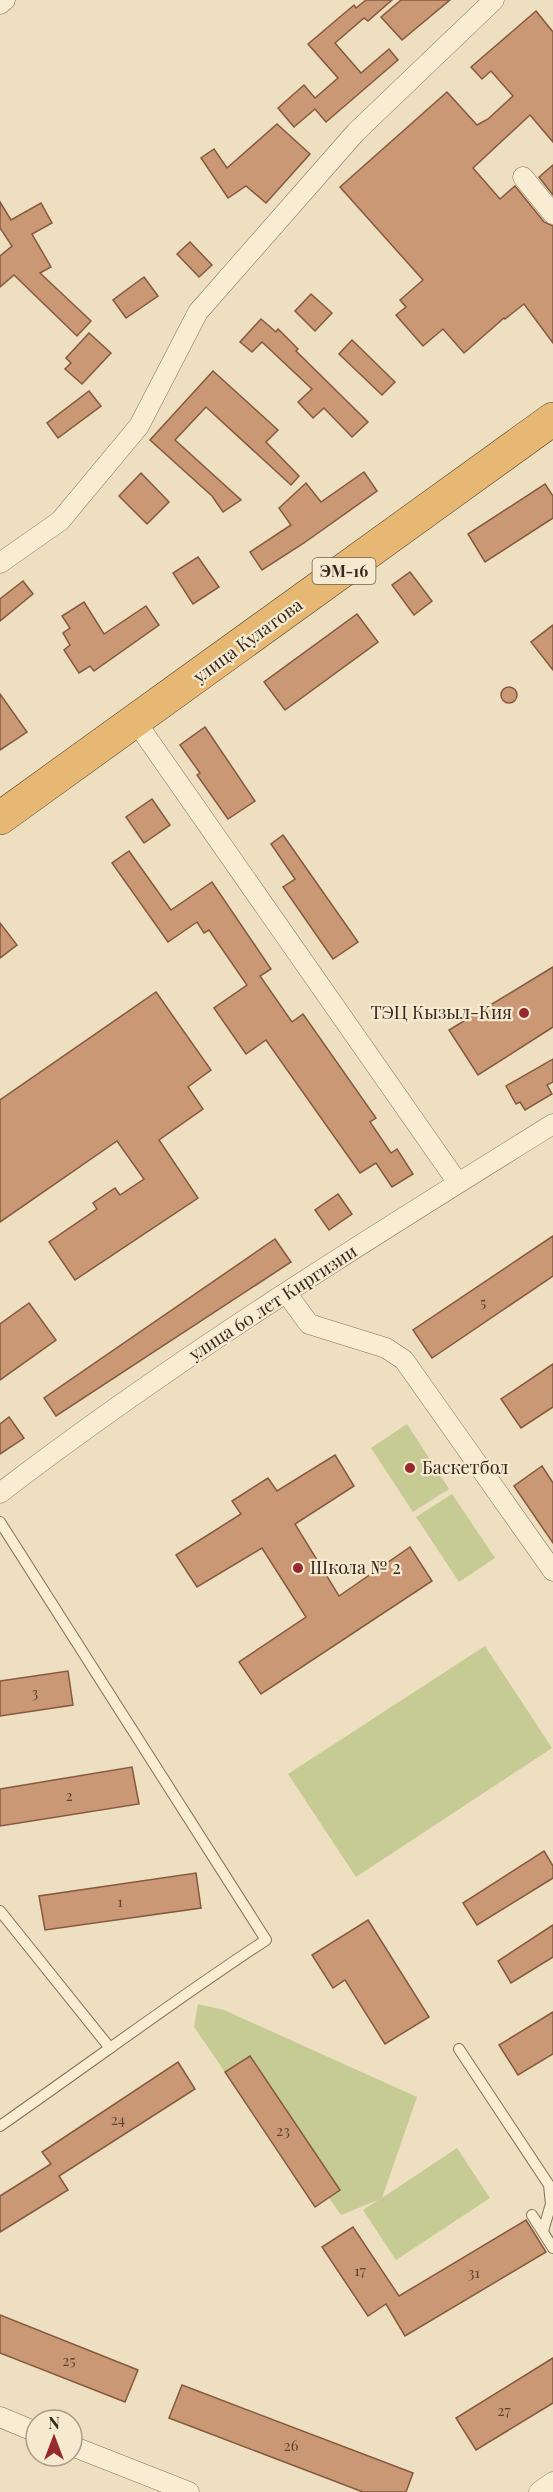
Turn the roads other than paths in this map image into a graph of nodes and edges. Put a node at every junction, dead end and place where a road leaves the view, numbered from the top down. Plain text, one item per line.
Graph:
1 (5, 0) edge
2 (494, 0) edge
3 (0, 4) edge
4 (523, 177) dead end
5 (553, 214) edge
6 (553, 419) edge
7 (0, 563) edge
8 (136, 722) junction
9 (0, 818) edge
10 (553, 1124) edge
11 (458, 1184) junction
12 (286, 1294) junction
13 (0, 1493) edge
14 (0, 1522) edge
15 (553, 1571) edge
16 (0, 1911) edge
17 (110, 2049) junction
18 (459, 2049) dead end
19 (0, 2127) edge
20 (532, 2215) dead end
21 (543, 2231) junction
22 (553, 2248) edge
23 (0, 2417) edge
24 (24, 2427) edge
25 (84, 2451) edge
26 (553, 2482) edge
27 (189, 2492) edge
28 (539, 2492) edge

1 - 3 street
2 - 7 street
4 - 5 street
6 - 8 highway, улица Кулатова / ЭМ-16
8 - 9 highway, улица Кулатова / ЭМ-16
8 - 11 street
10 - 11 street, улица 60 лет Киргизии
11 - 12 street, улица 60 лет Киргизии
12 - 13 street, улица 60 лет Киргизии
12 - 15 street
14 - 17 lane
16 - 17 lane
17 - 19 lane
18 - 21 lane
20 - 21 lane
21 - 22 lane
23 - 24 street
25 - 27 street
26 - 28 street

